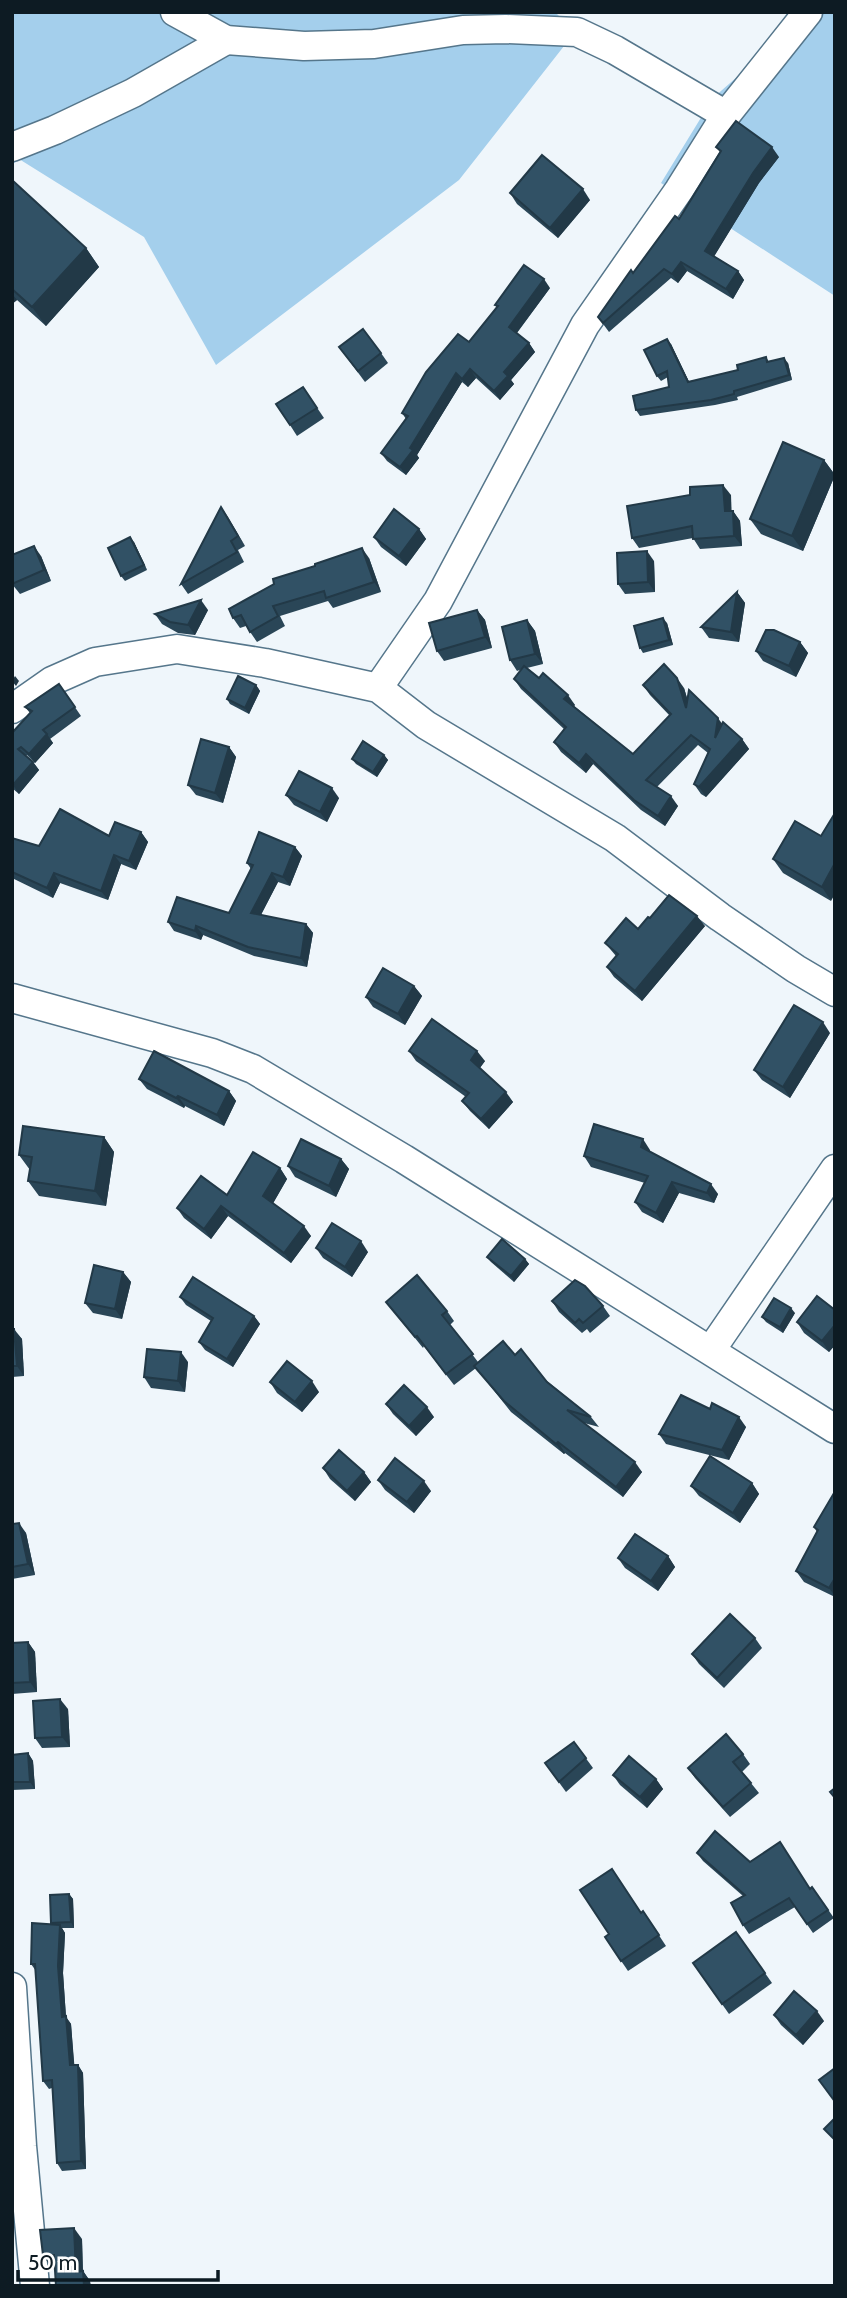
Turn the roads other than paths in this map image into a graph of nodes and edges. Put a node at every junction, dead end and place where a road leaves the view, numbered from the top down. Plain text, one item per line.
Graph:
1 (175, 12) edge
2 (808, 12) edge
3 (226, 40) junction
4 (726, 115) junction
5 (12, 147) edge
6 (378, 688) junction
7 (12, 709) edge
8 (835, 992) edge
9 (12, 998) edge
10 (835, 1169) edge
11 (710, 1350) junction
12 (835, 1429) edge
13 (12, 1987) edge
14 (35, 2286) edge

1 - 3 street
2 - 4 street
3 - 4 street
3 - 5 street
4 - 6 street
6 - 7 street
6 - 8 street
9 - 11 street
10 - 11 street
11 - 12 street
13 - 14 street

